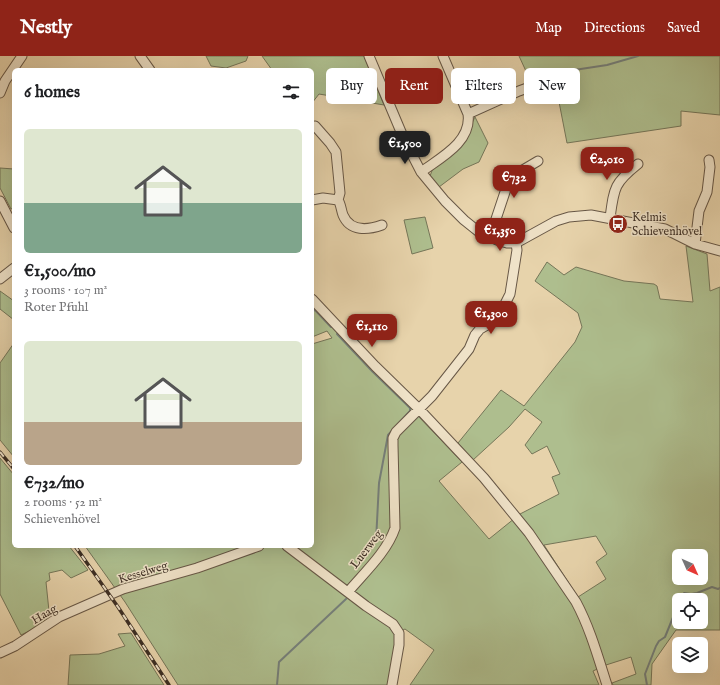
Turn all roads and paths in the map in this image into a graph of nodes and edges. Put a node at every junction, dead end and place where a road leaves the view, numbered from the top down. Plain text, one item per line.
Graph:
1 (22, 56) edge
2 (140, 56) edge
3 (369, 56) edge
4 (443, 56) edge
5 (149, 68) edge
6 (2, 80) edge
7 (524, 89) edge
8 (0, 93) edge
9 (468, 114) junction
10 (315, 126) dead end
11 (709, 160) dead end
12 (538, 161) dead end
13 (638, 164) dead end
14 (421, 172) junction
15 (314, 200) edge
16 (338, 200) junction
17 (0, 201) edge
18 (610, 218) junction
19 (12, 224) edge
20 (382, 225) dead end
21 (490, 237) junction
22 (516, 243) junction
23 (695, 244) junction
24 (720, 251) edge
25 (12, 270) edge
26 (0, 279) edge
27 (314, 301) edge
28 (420, 410) junction
29 (253, 548) edge
30 (290, 548) edge
31 (348, 592) junction
32 (102, 599) joint
33 (0, 653) edge
34 (392, 685) edge
35 (607, 685) edge

1 - 6 street
2 - 5 street
3 - 14 street
4 - 9 street
6 - 8 street
7 - 9 street
9 - 14 street
10 - 16 street
11 - 23 street
12 - 21 street
13 - 18 street
14 - 21 street
15 - 16 street
16 - 20 street
17 - 19 street
18 - 22 street
18 - 23 street
21 - 22 street
22 - 28 street, Luerweg
23 - 24 street
25 - 26 street
27 - 28 street
28 - 31 street, Luerweg
28 - 35 street
29 - 32 street, Kesselweg
30 - 31 street
31 - 34 street
32 - 33 street, Haag

